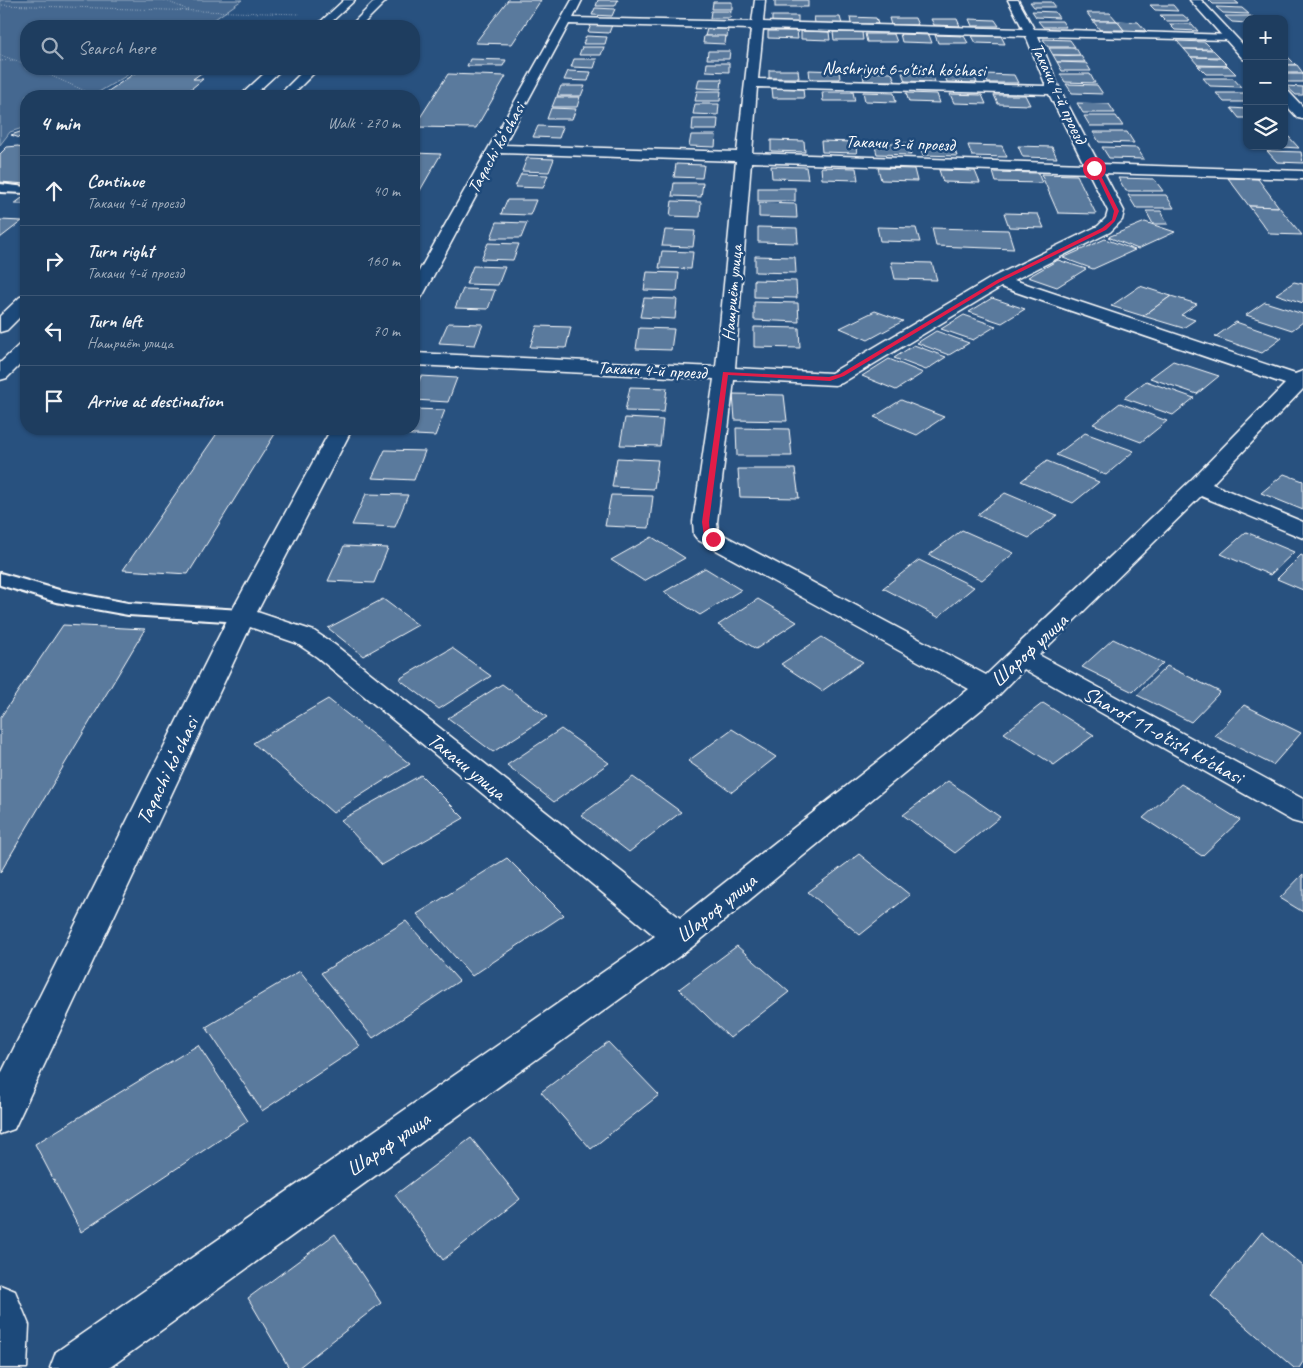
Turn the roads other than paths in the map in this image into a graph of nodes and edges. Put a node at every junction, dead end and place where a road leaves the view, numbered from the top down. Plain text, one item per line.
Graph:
1 (350, 0) edge
2 (382, 0) edge
3 (577, 0) edge
4 (760, 0) edge
5 (1012, 0) edge
6 (1195, 0) edge
7 (328, 20) edge
8 (361, 20) edge
9 (564, 21) junction
10 (759, 26) junction
11 (1031, 33) junction
12 (1229, 37) junction
13 (1243, 52) edge
14 (269, 75) edge
15 (306, 75) edge
16 (752, 84) junction
17 (253, 90) edge
18 (290, 90) edge
19 (1054, 90) junction
20 (1288, 99) edge
21 (1303, 114) edge
22 (496, 149) junction
23 (744, 157) junction
24 (1094, 168) junction
25 (1303, 175) edge
26 (0, 188) edge
27 (20, 190) edge
28 (999, 281) junction
29 (420, 284) edge
30 (20, 307) edge
31 (0, 326) edge
32 (0, 345) edge
33 (20, 347) edge
34 (20, 353) edge
35 (420, 359) edge
36 (726, 373) junction
37 (0, 374) edge
38 (1300, 379) edge
39 (338, 435) edge
40 (1198, 486) junction
41 (1303, 531) edge
42 (0, 579) edge
43 (242, 616) junction
44 (1023, 657) junction
45 (989, 688) junction
46 (1303, 813) edge
47 (680, 938) junction
48 (0, 1116) edge
49 (0, 1306) edge
50 (5, 1368) edge
51 (72, 1368) edge

1 - 7 main road
2 - 8 main road
3 - 9 main road, Taqachi koʻchasi
4 - 10 main road, Нашриёт улица
5 - 11 main road, Такачи 4-й проезд
6 - 12 main road
9 - 10 main road
9 - 22 main road, Taqachi koʻchasi
10 - 11 main road
10 - 16 main road, Нашриёт улица
11 - 12 main road
11 - 19 main road, Такачи 4-й проезд
12 - 13 main road
14 - 17 main road
15 - 18 main road
16 - 19 main road, Nashriyot 6-o'tish ko'chasi
16 - 23 main road, Нашриёт улица
19 - 24 main road, Такачи 4-й проезд
20 - 21 main road
22 - 23 main road, Такачи 3-й проезд
22 - 29 main road, Taqachi koʻchasi
23 - 24 main road, Такачи 3-й проезд
23 - 36 main road, Нашриёт улица
24 - 25 main road, Такачи 3-й проезд
24 - 28 main road, Такачи 4-й проезд
26 - 27 lane
28 - 36 main road, Такачи 4-й проезд
28 - 38 main road
30 - 31 main road
32 - 33 main road
34 - 37 main road
35 - 36 main road, Такачи 4-й проезд
36 - 45 main road, Нашриёт улица
38 - 40 main road, Шароф улица
39 - 43 main road, Taqachi koʻchasi
40 - 41 main road
40 - 44 main road, Шароф улица
42 - 43 lane
43 - 47 main road, Такачи улица
43 - 48 main road, Taqachi koʻchasi
44 - 45 main road, Шароф улица
44 - 46 main road, Sharof 11-o'tish ko'chasi
45 - 47 main road, Шароф улица
47 - 51 main road, Шароф улица
49 - 50 main road

